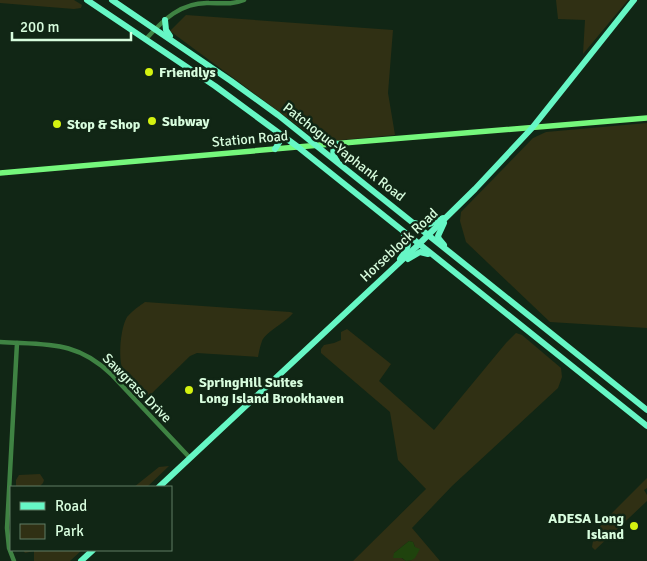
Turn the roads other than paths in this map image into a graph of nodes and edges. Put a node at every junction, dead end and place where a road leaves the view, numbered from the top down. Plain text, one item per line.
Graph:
1 (87, 0) edge
2 (112, 0) edge
3 (244, 0) edge
4 (634, 0) edge
5 (165, 20) junction
6 (155, 29) junction
7 (146, 39) junction
8 (184, 49) junction
9 (647, 118) edge
10 (263, 121) junction
11 (532, 128) junction
12 (337, 144) junction
13 (316, 146) junction
14 (298, 147) junction
15 (275, 149) junction
16 (339, 164) junction
17 (0, 173) edge
18 (448, 216) junction
19 (408, 219) junction
20 (393, 223) junction
21 (428, 235) junction
22 (419, 244) junction
23 (432, 255) junction
24 (453, 255) junction
25 (393, 268) junction
26 (0, 342) edge
27 (17, 343) junction
28 (590, 364) junction
29 (581, 374) junction
30 (647, 410) edge
31 (647, 426) edge
32 (190, 458) junction
33 (160, 486) edge
34 (10, 551) edge
35 (92, 551) edge
36 (81, 561) edge

1 - 7 main road
2 - 6 main road, Patchogue-Yaphank Road
3 - 5 street
4 - 11 main road, Horseblock Road
5 - 6 street
5 - 8 main road
6 - 7 street
6 - 8 main road, Patchogue-Yaphank Road
7 - 10 main road
8 - 13 main road, Patchogue-Yaphank Road
9 - 11 main road, Station Road
10 - 14 main road, Patchogue-Yaphank Road
10 - 15 main road
11 - 12 main road, Station Road
11 - 18 main road, Horseblock Road
12 - 13 main road, Station Road
12 - 16 main road
13 - 14 main road, Station Road
13 - 16 main road, Patchogue-Yaphank Road
14 - 15 main road, Station Road
14 - 20 main road, Patchogue-Yaphank Road
15 - 17 main road, Station Road
16 - 19 main road, Patchogue-Yaphank Road
18 - 19 main road
18 - 21 main road, Horseblock Road
18 - 24 main road
19 - 21 main road, Patchogue-Yaphank Road
20 - 22 main road, Patchogue-Yaphank Road
20 - 25 main road
21 - 22 main road, Horseblock Road
21 - 24 main road, Patchogue-Yaphank Road
22 - 23 main road, Patchogue-Yaphank Road
22 - 25 main road, Horseblock Road
23 - 25 main road
23 - 29 main road, Patchogue-Yaphank Road
24 - 28 main road, Patchogue-Yaphank Road
25 - 32 main road, Horseblock Road
26 - 27 street, Sawgrass Drive
27 - 32 street, Sawgrass Drive
27 - 34 street
28 - 29 main road
28 - 30 main road, Patchogue-Yaphank Road
29 - 31 main road, Patchogue-Yaphank Road
32 - 33 main road, Horseblock Road
35 - 36 main road

